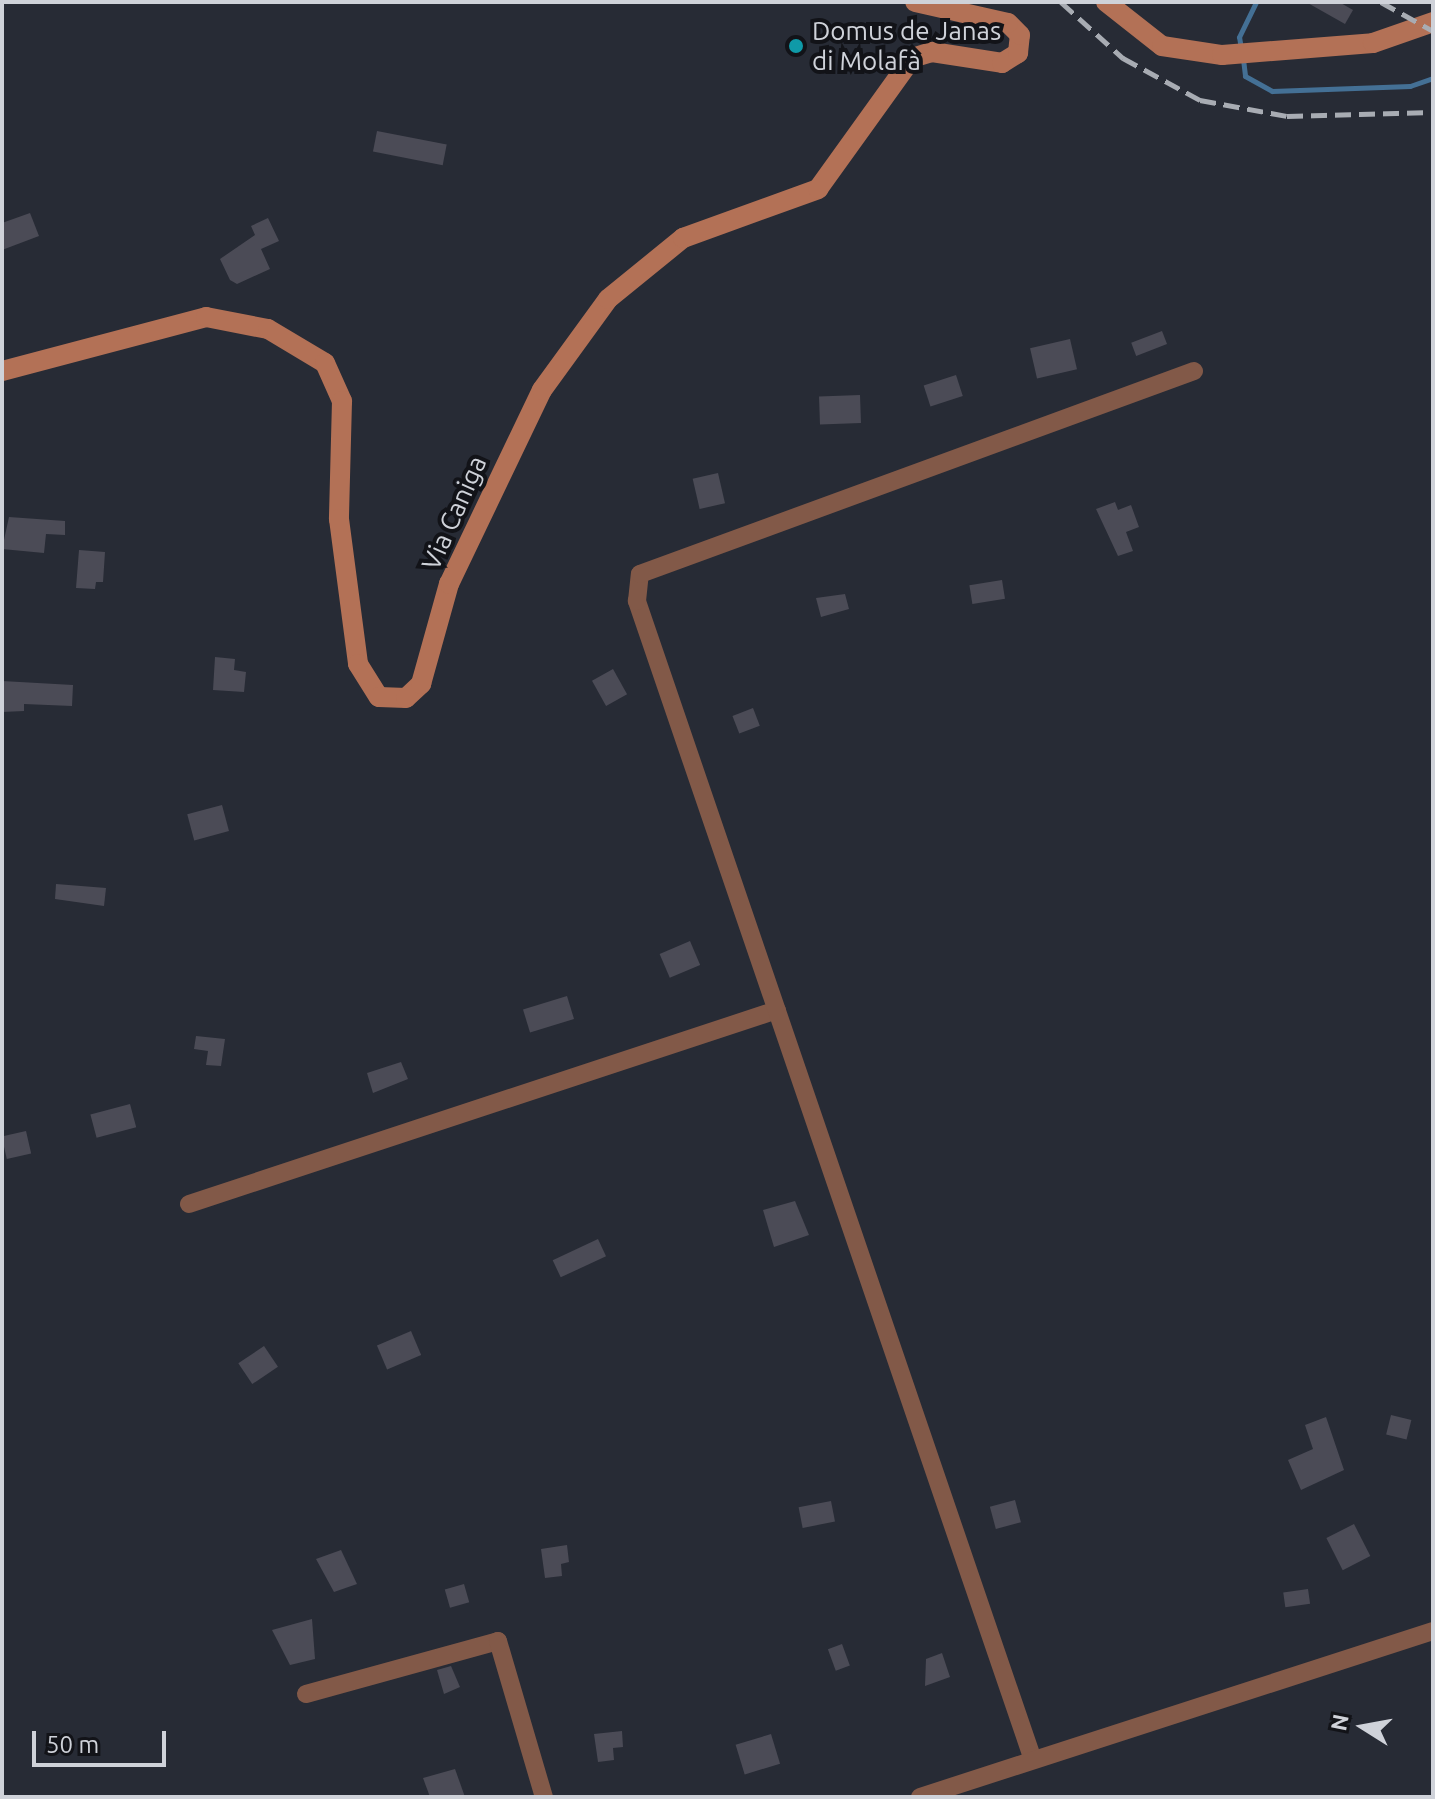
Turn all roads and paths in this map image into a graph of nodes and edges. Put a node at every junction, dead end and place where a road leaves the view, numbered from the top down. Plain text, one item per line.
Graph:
1 (915, 2) edge
2 (1106, 2) edge
3 (1433, 22) edge
4 (2, 371) edge
5 (1194, 371) dead end
6 (777, 1010) junction
7 (189, 1204) dead end
8 (1433, 1631) edge
9 (306, 1694) dead end
10 (1032, 1757) junction
11 (544, 1797) edge
12 (920, 1797) edge

1 - 4 street, Via Caniga
2 - 3 street
5 - 6 street
6 - 7 street
6 - 10 street
8 - 10 street
9 - 11 street
10 - 12 street

